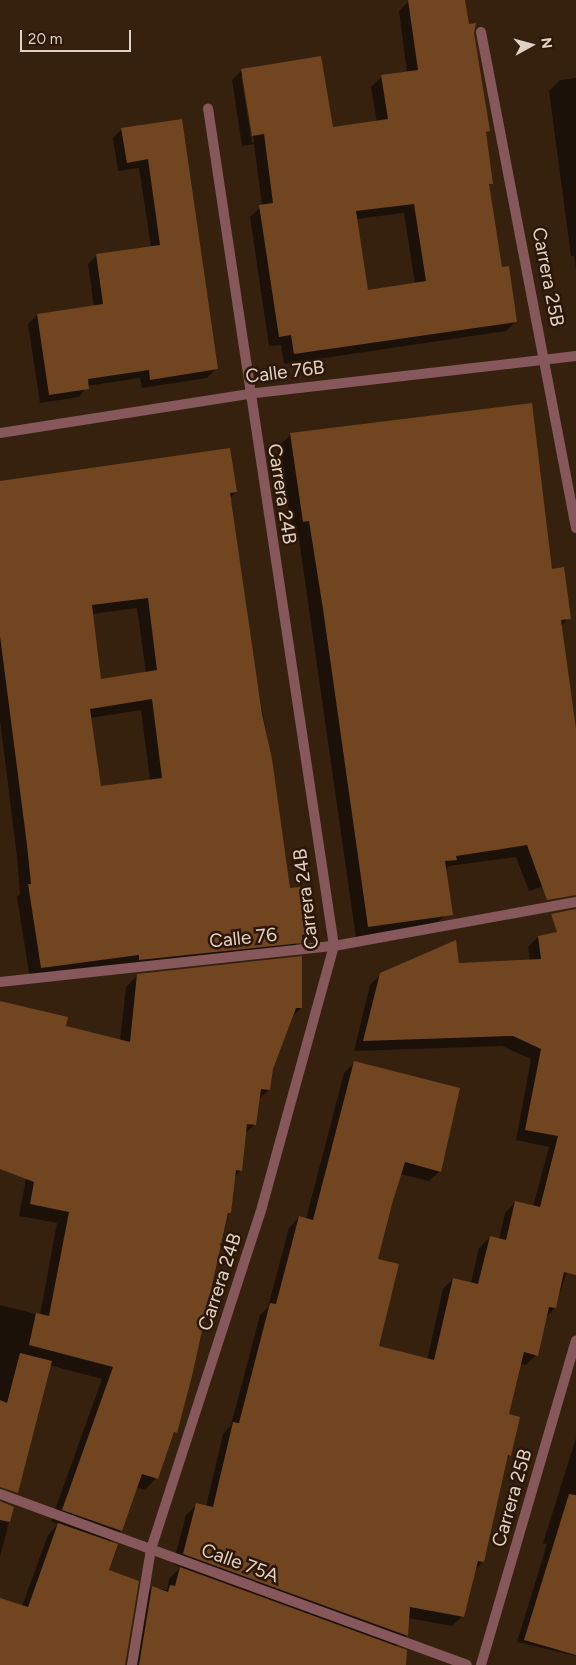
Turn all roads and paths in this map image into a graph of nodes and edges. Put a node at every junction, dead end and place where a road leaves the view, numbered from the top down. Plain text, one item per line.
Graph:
1 (481, 32) dead end
2 (208, 108) dead end
3 (576, 356) edge
4 (546, 360) junction
5 (248, 394) junction
6 (0, 433) edge
7 (576, 528) edge
8 (576, 902) edge
9 (334, 946) junction
10 (0, 982) edge
11 (576, 1340) edge
12 (0, 1494) edge
13 (151, 1549) junction
14 (132, 1665) edge
15 (467, 1665) edge
16 (481, 1665) edge

1 - 4 street, Carrera 25B
2 - 5 street, Carrera 24B
3 - 4 street, Calle 76B
4 - 5 street, Calle 76B
4 - 7 street, Carrera 25B
5 - 6 street, Calle 76B
5 - 9 street, Carrera 24B
8 - 9 street, Calle 76
9 - 10 street, Calle 76
9 - 13 street, Carrera 24B
11 - 16 street, Carrera 25B
12 - 13 street, Calle 75A
13 - 14 street, Carrera 24B
13 - 15 street, Calle 75A

